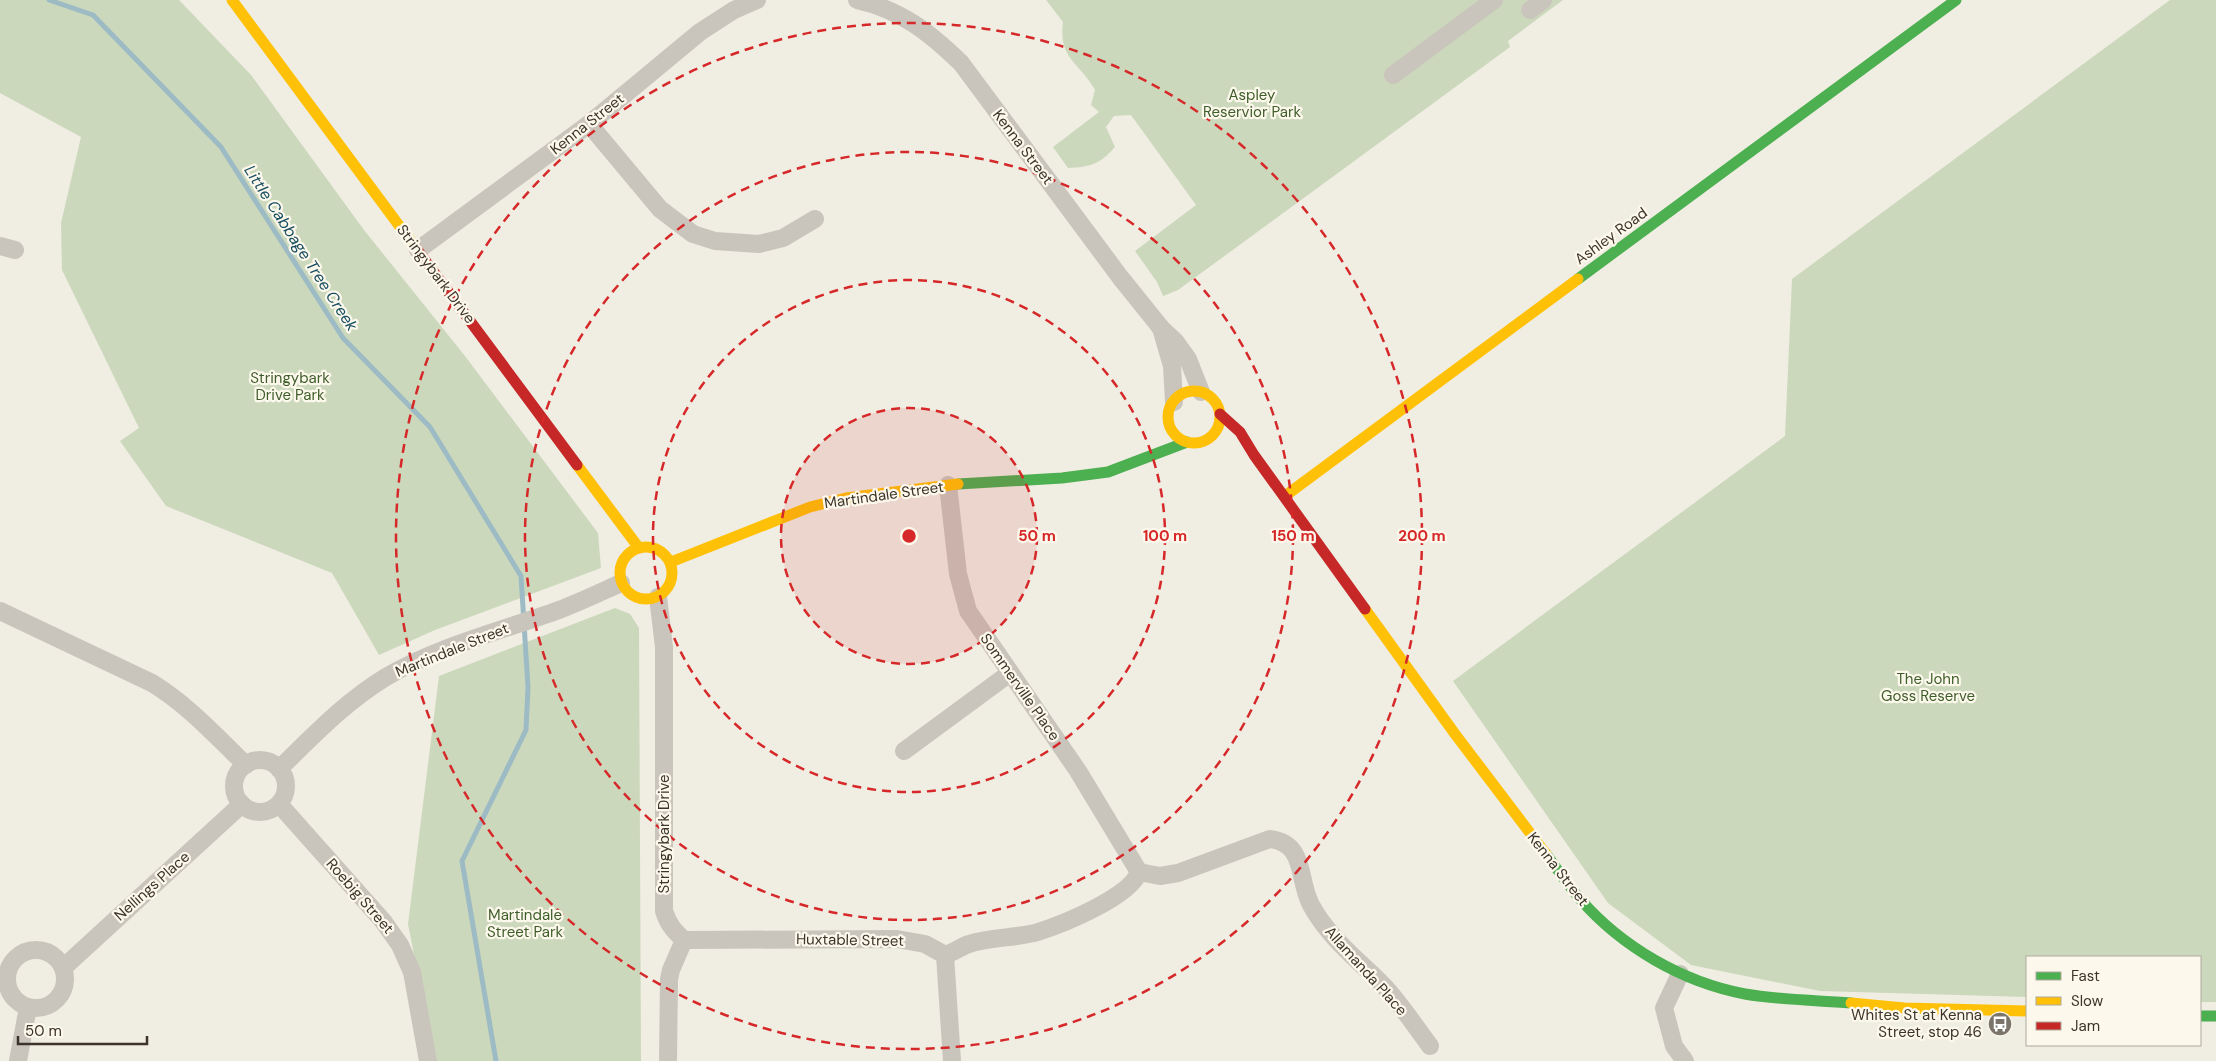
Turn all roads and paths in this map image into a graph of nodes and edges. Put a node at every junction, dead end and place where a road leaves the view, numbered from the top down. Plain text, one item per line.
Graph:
1 (232, 0) edge
2 (757, 0) edge
3 (857, 0) edge
4 (1494, 0) edge
5 (1956, 0) edge
6 (1393, 75) dead end
7 (589, 124) junction
8 (815, 220) dead end
9 (418, 250) junction
10 (1161, 328) junction
11 (1201, 392) junction
12 (1174, 402) junction
13 (1220, 414) junction
14 (1221, 441) junction
15 (1188, 442) junction
16 (1138, 448) dead end
17 (1254, 455) junction
18 (1108, 472) junction
19 (948, 485) junction
20 (1285, 496) junction
21 (639, 548) junction
22 (671, 562) junction
23 (622, 582) junction
24 (658, 597) junction
25 (0, 611) edge
26 (1010, 673) junction
27 (904, 751) dead end
28 (246, 765) junction
29 (279, 769) junction
30 (242, 804) junction
31 (279, 804) junction
32 (1139, 872) junction
33 (684, 940) junction
34 (945, 956) junction
35 (63, 968) junction
36 (1680, 974) junction
37 (4, 981) edge
38 (28, 1007) junction
39 (2026, 1011) edge
40 (2201, 1016) edge
41 (2216, 1016) edge
42 (1430, 1046) dead end
43 (18, 1061) edge
44 (428, 1061) edge
45 (668, 1061) edge
46 (952, 1061) edge
47 (1685, 1061) edge

1 - 9 street, Stringybark Drive
2 - 7 street, Kenna Street
3 - 10 street, Kenna Street
4 - 6 street
5 - 20 street, Ashley Road
7 - 8 street
7 - 9 street, Kenna Street
9 - 21 street, Stringybark Drive
10 - 11 street, Kenna Street
10 - 12 street, Kenna Street
11 - 12 street
11 - 13 street, Kenna Street
12 - 15 street, Kenna Street
13 - 14 street
13 - 17 street, Kenna Street
14 - 15 street
14 - 17 street, Kenna Street
15 - 18 street, Martindale Street
16 - 18 street
17 - 20 street, Kenna Street
18 - 19 street, Martindale Street
19 - 22 street, Martindale Street
19 - 26 street, Sommerville Place
20 - 36 street, Kenna Street
21 - 22 street
21 - 23 street
22 - 24 street
23 - 24 street
23 - 29 street, Martindale Street
24 - 33 street, Stringybark Drive
25 - 28 street
26 - 27 street
26 - 32 street, Sommerville Place
28 - 29 street
28 - 30 street
29 - 31 street
30 - 31 street
30 - 35 street, Nellings Place
31 - 44 street, Roebig Street
32 - 34 street
32 - 42 street, Allamanda Place
33 - 34 street, Huxtable Street
33 - 45 street
34 - 46 street
35 - 37 street
35 - 38 street
36 - 39 street, Kenna Street
36 - 47 street
37 - 38 street
38 - 43 street
40 - 41 street

